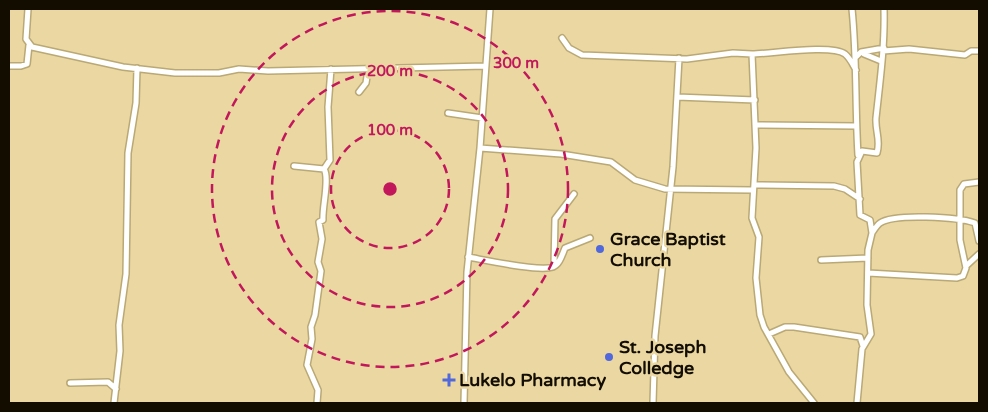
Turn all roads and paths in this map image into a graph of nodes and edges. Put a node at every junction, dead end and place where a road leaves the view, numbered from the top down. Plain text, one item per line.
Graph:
1 (28, 9) edge
2 (490, 9) edge
3 (852, 9) edge
4 (884, 9) edge
5 (562, 38) dead end
6 (29, 45) junction
7 (884, 50) junction
8 (979, 51) edge
9 (861, 52) junction
10 (752, 54) junction
11 (679, 58) junction
12 (856, 58) junction
13 (881, 61) junction
14 (9, 66) edge
15 (486, 66) junction
16 (137, 68) junction
17 (331, 69) junction
18 (368, 70) junction
19 (856, 70) junction
20 (360, 92) dead end
21 (677, 97) junction
22 (755, 100) junction
23 (448, 113) dead end
24 (482, 118) junction
25 (755, 125) junction
26 (856, 126) junction
27 (480, 148) junction
28 (858, 156) junction
29 (294, 166) dead end
30 (324, 169) junction
31 (979, 182) edge
32 (754, 187) junction
33 (669, 189) junction
34 (574, 194) dead end
35 (860, 199) junction
36 (960, 220) junction
37 (872, 233) junction
38 (590, 238) dead end
39 (979, 241) edge
40 (979, 254) edge
41 (468, 257) junction
42 (868, 258) junction
43 (821, 260) dead end
44 (554, 266) junction
45 (966, 266) junction
46 (868, 273) junction
47 (769, 334) junction
48 (863, 346) junction
49 (70, 383) dead end
50 (116, 389) junction
51 (114, 403) edge
52 (317, 403) edge
53 (464, 403) edge
54 (653, 403) edge
55 (814, 403) edge
56 (857, 403) edge

1 - 6 street
2 - 15 street
3 - 12 street
4 - 7 street
5 - 11 street
6 - 14 street
6 - 16 street
7 - 8 street
7 - 9 street
7 - 13 street
9 - 12 street
9 - 13 street
10 - 11 street
10 - 19 street
10 - 22 street
11 - 21 street
12 - 19 street
13 - 28 street
15 - 18 street
15 - 24 street
16 - 17 street
16 - 50 street
17 - 18 street
17 - 30 street
18 - 20 street
19 - 26 street
21 - 22 street
21 - 33 street
22 - 25 street
23 - 24 street
24 - 27 street
25 - 26 street
25 - 32 street
26 - 28 street
27 - 33 street
27 - 41 street
28 - 35 street
29 - 30 street
30 - 52 street
31 - 36 street
32 - 33 street
32 - 35 street
32 - 47 street
33 - 54 street
34 - 44 street
35 - 37 street
36 - 37 street
36 - 39 street
36 - 45 street
37 - 42 street
38 - 44 street
40 - 45 street
41 - 44 street
41 - 53 street
42 - 43 street
42 - 46 street
45 - 46 street
46 - 48 street
47 - 48 street
47 - 55 street
48 - 56 street
49 - 50 street
50 - 51 street

